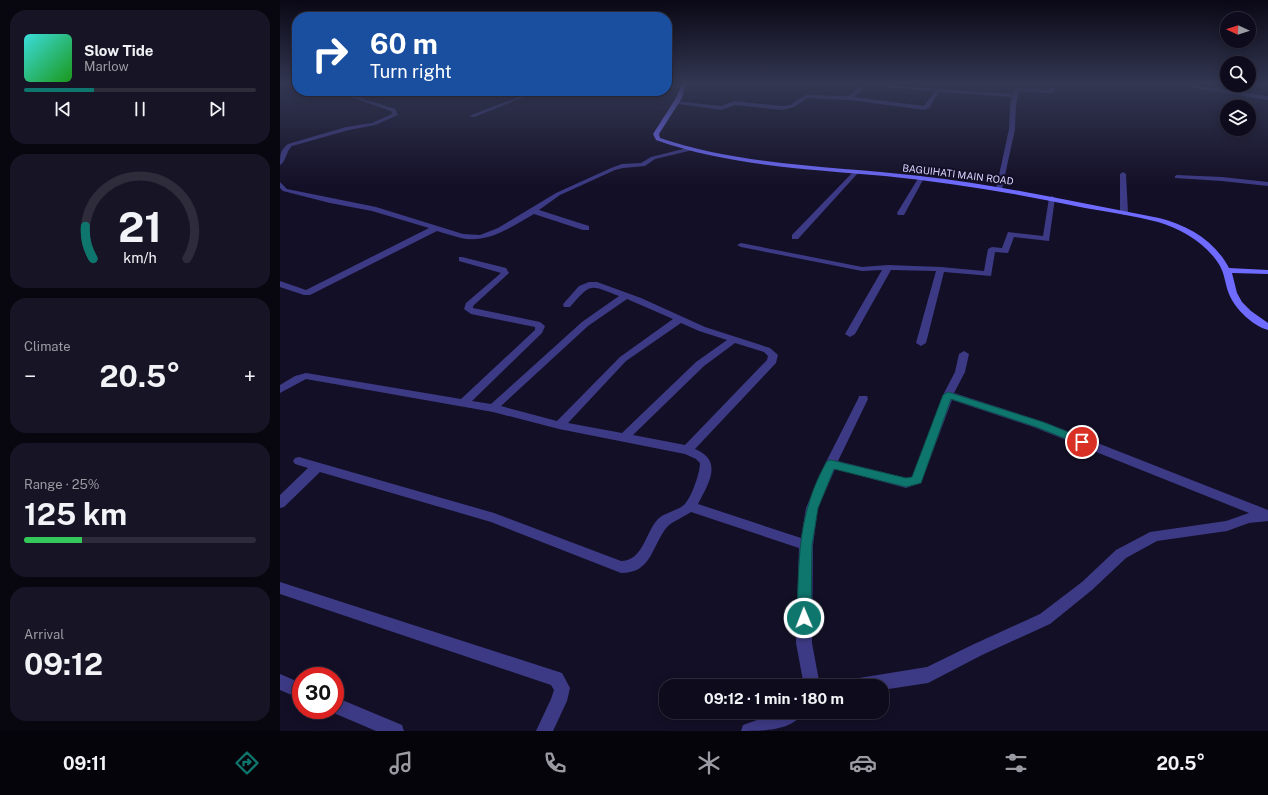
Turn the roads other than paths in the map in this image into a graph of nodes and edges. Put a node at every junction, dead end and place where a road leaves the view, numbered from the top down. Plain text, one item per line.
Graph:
1 (390, 117) edge
2 (666, 117) edge
3 (1013, 117) edge
4 (691, 149) junction
5 (280, 163) edge
6 (855, 173) junction
7 (1123, 174) dead end
8 (921, 178) junction
9 (1177, 178) dead end
10 (280, 184) edge
11 (1268, 184) edge
12 (999, 189) junction
13 (1052, 198) junction
14 (533, 211) junction
15 (901, 213) dead end
16 (1124, 213) junction
17 (586, 228) dead end
18 (434, 229) junction
19 (795, 237) dead end
20 (741, 245) dead end
21 (462, 259) dead end
22 (888, 267) junction
23 (941, 269) junction
24 (1226, 270) junction
25 (1268, 272) edge
26 (281, 285) edge
27 (625, 296) junction
28 (567, 305) dead end
29 (680, 319) junction
30 (1268, 327) edge
31 (850, 334) dead end
32 (733, 340) junction
33 (921, 343) dead end
34 (964, 354) dead end
35 (280, 390) edge
36 (948, 395) junction
37 (863, 400) dead end
38 (463, 403) junction
39 (493, 408) junction
40 (559, 425) junction
41 (624, 438) junction
42 (687, 450) junction
43 (299, 461) dead end
44 (831, 464) junction
45 (318, 466) junction
46 (280, 503) edge
47 (690, 507) junction
48 (1268, 515) edge
49 (806, 545) junction
50 (280, 588) edge
51 (811, 679) edge
52 (889, 681) edge
53 (280, 682) edge
54 (292, 687) edge
55 (344, 709) edge
56 (784, 719) edge
57 (396, 731) edge
58 (544, 731) edge
59 (750, 731) edge

1 - 5 street
2 - 4 street, BAGUIHATI MAIN ROAD
3 - 12 street
4 - 6 street, BAGUIHATI MAIN ROAD
4 - 14 street
6 - 8 street, BAGUIHATI MAIN ROAD
6 - 19 street
7 - 16 street
8 - 12 street, BAGUIHATI MAIN ROAD
8 - 15 street
9 - 11 street
10 - 18 street
12 - 13 street, BAGUIHATI MAIN ROAD
13 - 16 street, BAGUIHATI MAIN ROAD
13 - 23 street
14 - 17 street
14 - 18 street
16 - 24 street, BAGUIHATI MAIN ROAD
18 - 26 street
20 - 22 street
21 - 38 street
22 - 23 street
22 - 31 street
23 - 33 street
24 - 25 street
24 - 30 street, BAGUIHATI MAIN ROAD
27 - 28 street
27 - 29 street
27 - 39 street
29 - 32 street
29 - 40 street
32 - 41 street
32 - 42 street
34 - 36 street
35 - 38 street
36 - 44 street
36 - 48 street
37 - 44 street
38 - 39 street
39 - 40 street
40 - 41 street
41 - 42 street
42 - 47 street
43 - 45 street
44 - 49 street
45 - 46 street
45 - 47 street
47 - 49 street
48 - 52 street
49 - 51 street
50 - 58 street
53 - 54 street
55 - 57 street
56 - 59 street

